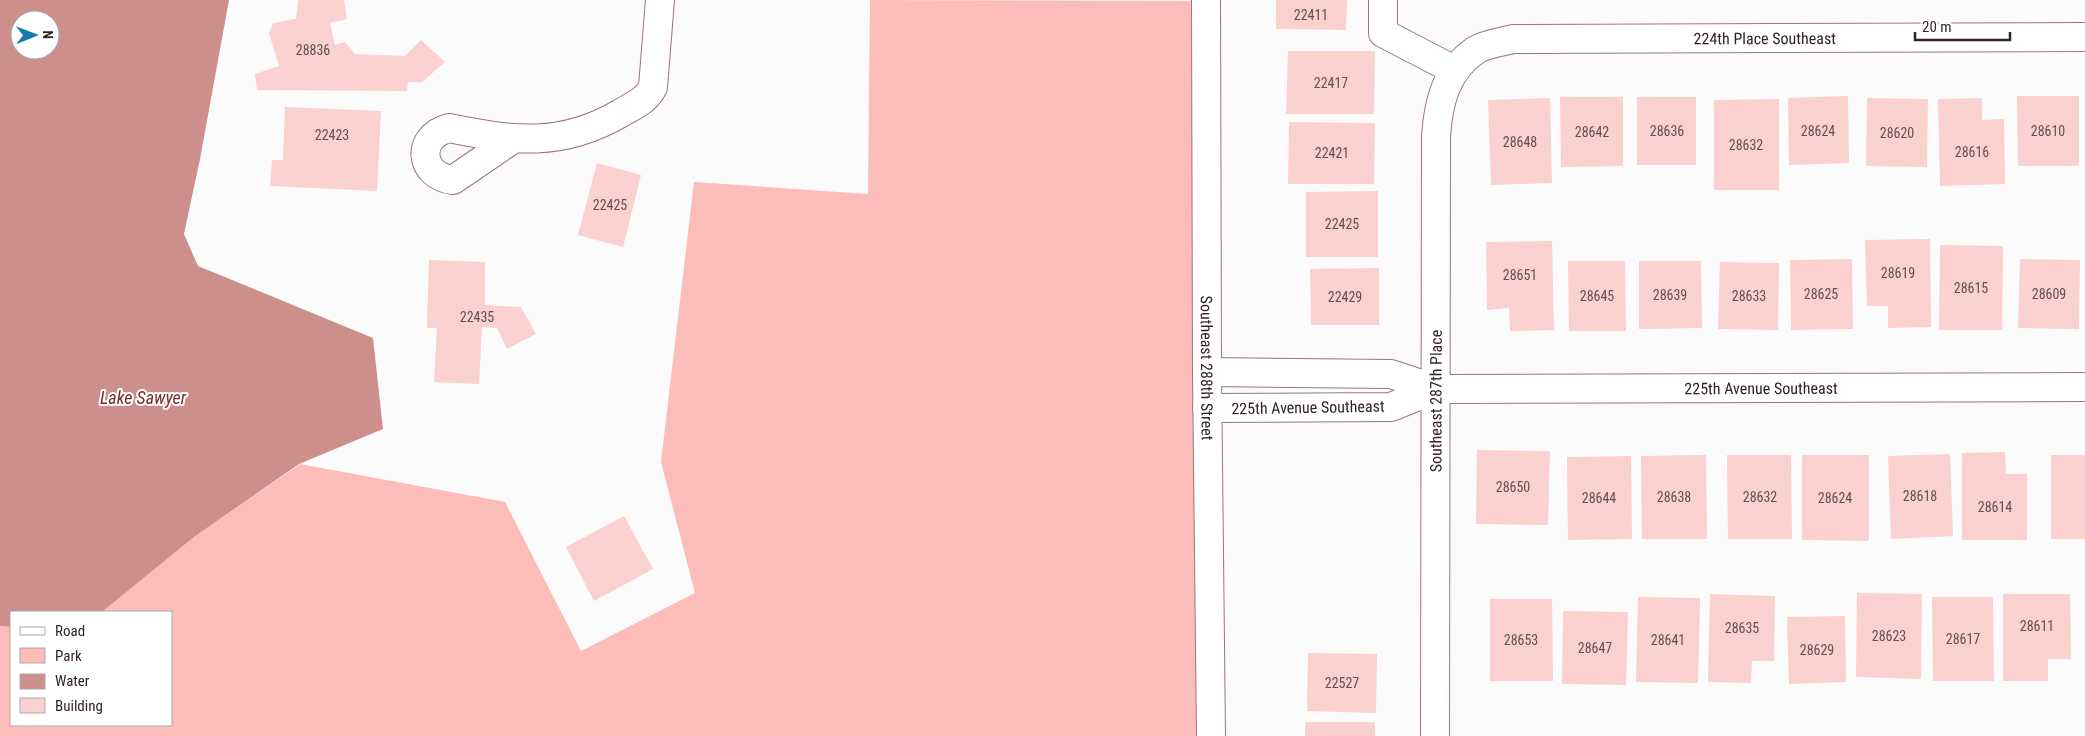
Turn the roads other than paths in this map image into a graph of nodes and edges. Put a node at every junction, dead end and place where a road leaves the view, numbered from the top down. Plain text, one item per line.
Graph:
1 (660, 0) edge
2 (1206, 0) edge
3 (1384, 0) edge
4 (2085, 38) edge
5 (1454, 70) junction
6 (513, 139) dead end
7 (1207, 372) junction
8 (2085, 387) edge
9 (1436, 388) junction
10 (1207, 408) junction
11 (1211, 736) edge
12 (1435, 736) edge

1 - 6 street
2 - 7 street, Southeast 288th Street
3 - 5 street
4 - 5 street, 224th Place Southeast
5 - 9 street, Southeast 287th Place
7 - 9 street, 225th Avenue Southeast
7 - 10 street, Southeast 288th Street
8 - 9 street, 225th Avenue Southeast
9 - 10 street, 225th Avenue Southeast
9 - 12 street, Southeast 287th Place
10 - 11 street, Southeast 288th Street

